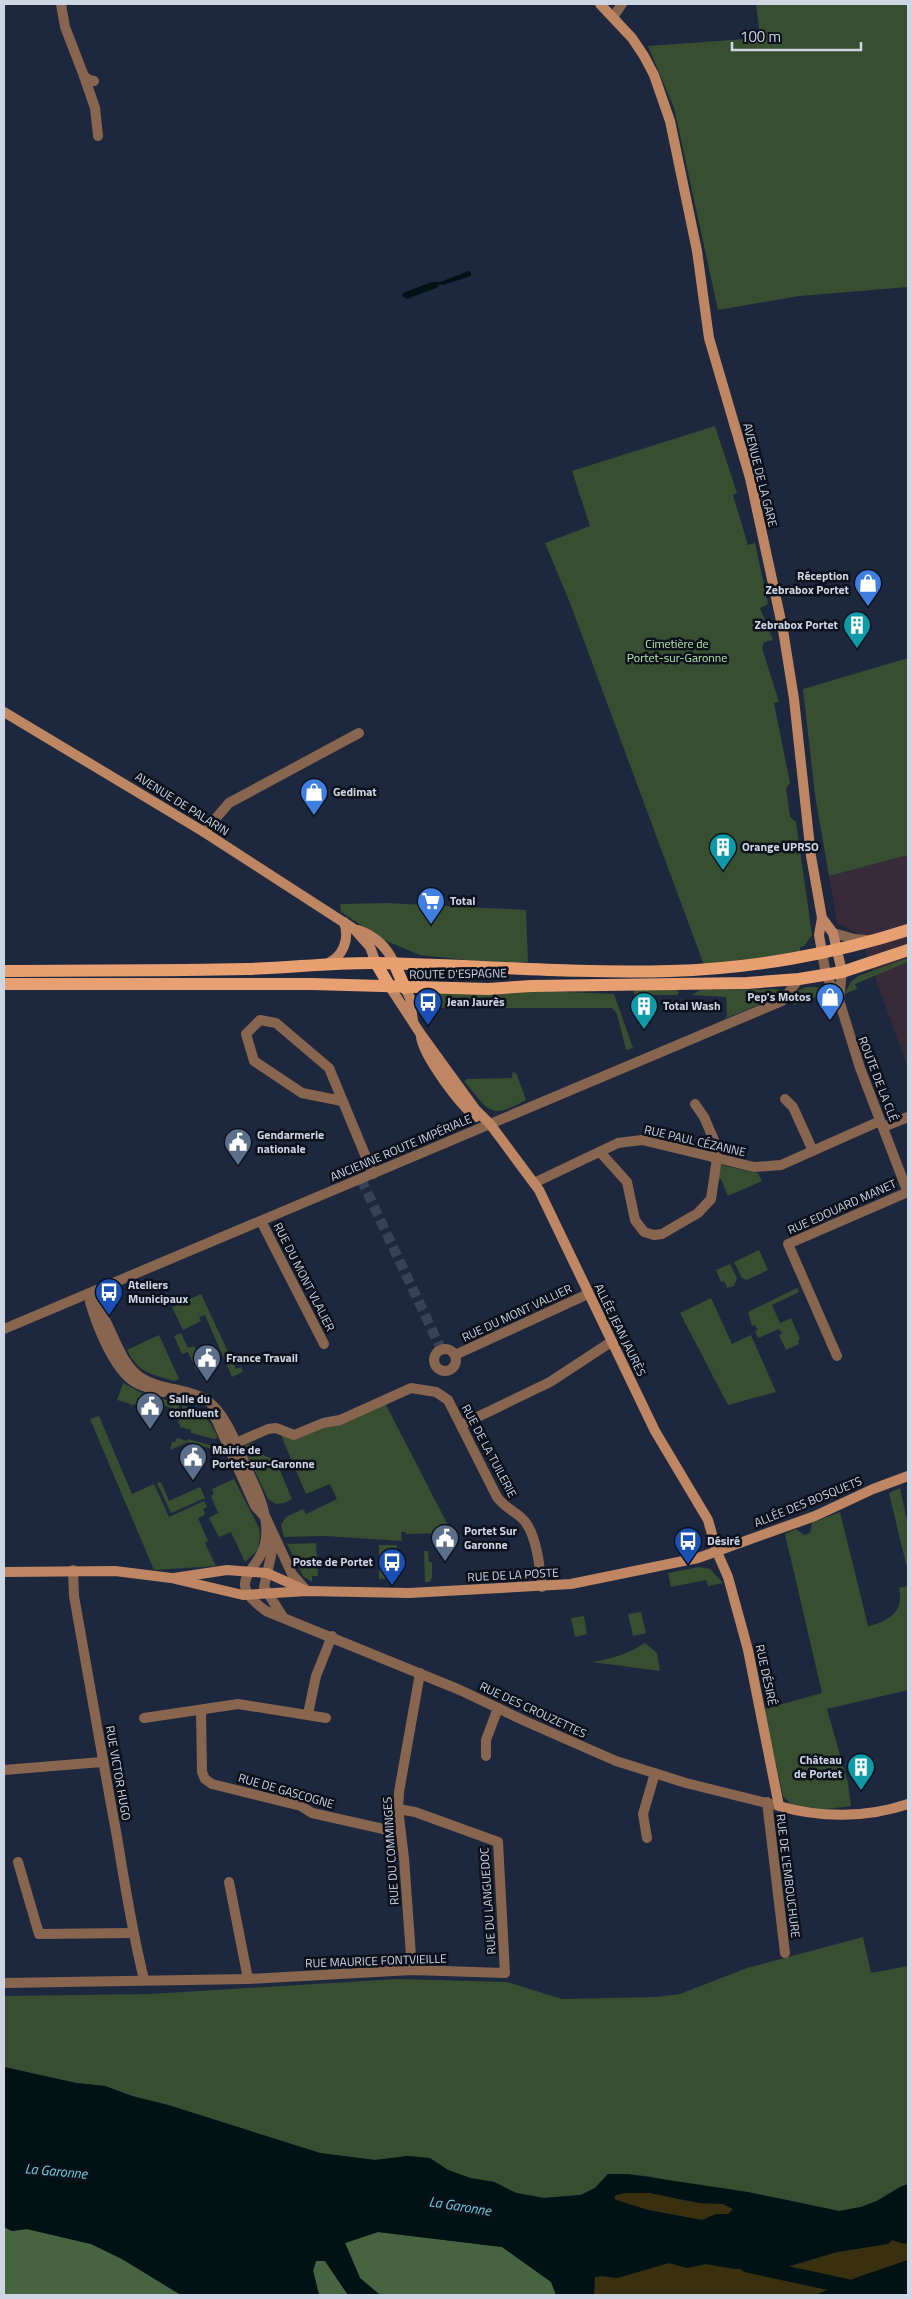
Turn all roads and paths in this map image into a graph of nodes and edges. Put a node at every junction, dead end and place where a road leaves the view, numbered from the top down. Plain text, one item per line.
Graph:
1 (60, 4) edge
2 (600, 4) edge
3 (622, 4) edge
4 (613, 17) junction
5 (84, 76) junction
6 (94, 81) dead end
7 (98, 136) dead end
8 (4, 712) edge
9 (358, 733) dead end
10 (204, 832) junction
11 (822, 918) junction
12 (344, 922) junction
13 (354, 929) junction
14 (908, 930) edge
15 (833, 933) junction
16 (877, 940) junction
17 (837, 950) junction
18 (908, 950) edge
19 (822, 952) junction
20 (376, 963) junction
21 (394, 963) junction
22 (318, 966) junction
23 (4, 971) edge
24 (842, 972) junction
25 (822, 976) junction
26 (799, 979) junction
27 (4, 984) edge
28 (390, 987) junction
29 (405, 988) junction
30 (839, 1000) junction
31 (413, 1022) junction
32 (785, 1099) dead end
33 (342, 1101) junction
34 (696, 1104) dead end
35 (908, 1117) edge
36 (490, 1124) junction
37 (882, 1124) junction
38 (813, 1151) junction
39 (600, 1152) junction
40 (717, 1158) junction
41 (373, 1174) junction
42 (534, 1183) junction
43 (908, 1193) edge
44 (261, 1221) junction
45 (88, 1294) junction
46 (588, 1294) junction
47 (4, 1329) edge
48 (611, 1342) junction
49 (324, 1344) dead end
50 (455, 1355) dead end
51 (837, 1356) dead end
52 (461, 1425) junction
53 (232, 1445) junction
54 (908, 1476) edge
55 (266, 1518) junction
56 (275, 1536) junction
57 (717, 1552) junction
58 (73, 1570) junction
59 (4, 1572) edge
60 (248, 1573) junction
61 (267, 1573) junction
62 (171, 1578) junction
63 (542, 1587) junction
64 (307, 1591) junction
65 (267, 1594) junction
66 (250, 1595) junction
67 (283, 1617) junction
68 (332, 1636) junction
69 (420, 1673) junction
70 (498, 1708) junction
71 (202, 1711) junction
72 (308, 1714) junction
73 (144, 1718) dead end
74 (326, 1718) dead end
75 (486, 1756) dead end
76 (102, 1762) junction
77 (4, 1770) edge
78 (655, 1773) junction
79 (767, 1802) junction
80 (908, 1804) edge
81 (779, 1806) junction
82 (398, 1809) junction
83 (400, 1829) junction
84 (647, 1838) dead end
85 (18, 1862) dead end
86 (229, 1882) dead end
87 (132, 1933) junction
88 (785, 1953) dead end
89 (412, 1970) junction
90 (505, 1973) joint
91 (248, 1979) junction
92 (144, 1980) junction
93 (4, 1983) edge

1 - 5 street
2 - 4 street, AVENUE DE LA GARE
3 - 4 street
4 - 11 street, AVENUE DE LA GARE
5 - 6 street
5 - 7 street
8 - 10 street, AVENUE DE PALARIN
9 - 10 street
10 - 12 street, AVENUE DE PALARIN
11 - 15 street, AVENUE DE LA GARE
11 - 19 street
12 - 13 street, AVENUE DE PALARIN
12 - 22 street
13 - 20 street, AVENUE DE PALARIN
13 - 21 street, AVENUE DE PALARIN
14 - 16 main road, ROUTE D'ESPAGNE
15 - 16 street, ROUTE D'ESPAGNE
15 - 17 street, AVENUE DE LA GARE
16 - 17 main road, ROUTE D'ESPAGNE
17 - 19 main road, ROUTE D'ESPAGNE
17 - 24 street, AVENUE DE LA GARE
18 - 24 main road, ROUTE D'ESPAGNE
19 - 21 main road, ROUTE D'ESPAGNE
19 - 25 street
20 - 21 main road, ROUTE D'ESPAGNE
20 - 22 main road, ROUTE D'ESPAGNE
20 - 28 main road
21 - 29 main road
22 - 23 main road, ROUTE D'ESPAGNE
24 - 25 main road, ROUTE D'ESPAGNE
24 - 30 street, ROUTE DE LA CLÉ
25 - 26 main road, ROUTE D'ESPAGNE
25 - 30 street, ROUTE DE LA CLÉ
26 - 29 main road, ROUTE D'ESPAGNE
26 - 36 street, ANCIENNE ROUTE IMPÉRIALE
27 - 28 main road, ROUTE D'ESPAGNE
28 - 29 main road, ROUTE D'ESPAGNE
28 - 31 street, ALLÉE JEAN JAURÈS
29 - 31 street, ALLÉE JEAN JAURÈS
30 - 37 street, ROUTE DE LA CLÉ
31 - 36 street, ALLÉE JEAN JAURÈS
32 - 38 street
33 - 33 street
33 - 41 street
34 - 40 street
35 - 37 street, RUE PAUL CÉZANNE
36 - 41 street, ANCIENNE ROUTE IMPÉRIALE
36 - 42 street, ALLÉE JEAN JAURÈS
37 - 38 street, RUE PAUL CÉZANNE
37 - 43 street, ROUTE DE LA CLÉ
38 - 40 street, RUE PAUL CÉZANNE
39 - 40 street, RUE PAUL CÉZANNE
39 - 40 street
39 - 42 street, RUE PAUL CÉZANNE
41 - 44 street, ANCIENNE ROUTE IMPÉRIALE
42 - 46 street, ALLÉE JEAN JAURÈS
43 - 51 street, RUE EDOUARD MANET
44 - 45 street, ANCIENNE ROUTE IMPÉRIALE
44 - 49 street, RUE DU MONT VLALIER
45 - 47 street, ANCIENNE ROUTE IMPÉRIALE
45 - 53 street
46 - 48 street, ALLÉE JEAN JAURÈS
46 - 50 street, RUE DU MONT VALLIER
48 - 52 street
48 - 57 street, ALLÉE JEAN JAURÈS
52 - 53 street, RUE DE LA TUILERIE
52 - 63 street, RUE DE LA TUILERIE
53 - 55 street
54 - 57 street, ALLÉE DES BOSQUETS
55 - 56 street
55 - 60 street
56 - 61 street
56 - 64 street
57 - 63 street, RUE DE LA POSTE
57 - 81 street, RUE DÉSIRÉ
58 - 59 street
58 - 62 street
58 - 76 street, RUE VICTOR HUGO
60 - 61 street, RUE DE LA POSTE
60 - 62 street
60 - 66 street
61 - 64 street, RUE DE LA POSTE
61 - 65 street
62 - 66 street
63 - 64 street, RUE DE LA POSTE
64 - 65 street, RUE DE LA POSTE
65 - 66 street, RUE DE LA POSTE
65 - 67 street
66 - 67 street, RUE DES CROUZETTES
67 - 68 street, RUE DES CROUZETTES
68 - 69 street, RUE DES CROUZETTES
68 - 72 street
69 - 70 street, RUE DES CROUZETTES
69 - 82 street, RUE DU COMMINGES
70 - 75 street
70 - 78 street, RUE DES CROUZETTES
71 - 72 street
71 - 73 street
71 - 83 street, RUE DE GASCOGNE
72 - 74 street
76 - 77 street
76 - 87 street, RUE VICTOR HUGO
78 - 79 street, RUE DES CROUZETTES
78 - 84 street
79 - 81 street, RUE DES CROUZETTES
79 - 88 street, RUE DE L'EMBOUCHURE
80 - 81 street
82 - 83 street, RUE DU COMMINGES
82 - 90 street, RUE DU LANGUEDOC
83 - 89 street, RUE DU COMMINGES
85 - 87 street
86 - 91 street
87 - 92 street, RUE VICTOR HUGO
89 - 90 street, RUE MAURICE FONTVIEILLE
89 - 91 street, RUE MAURICE FONTVIEILLE
91 - 92 street, RUE MAURICE FONTVIEILLE
92 - 93 street, RUE MAURICE FONTVIEILLE

